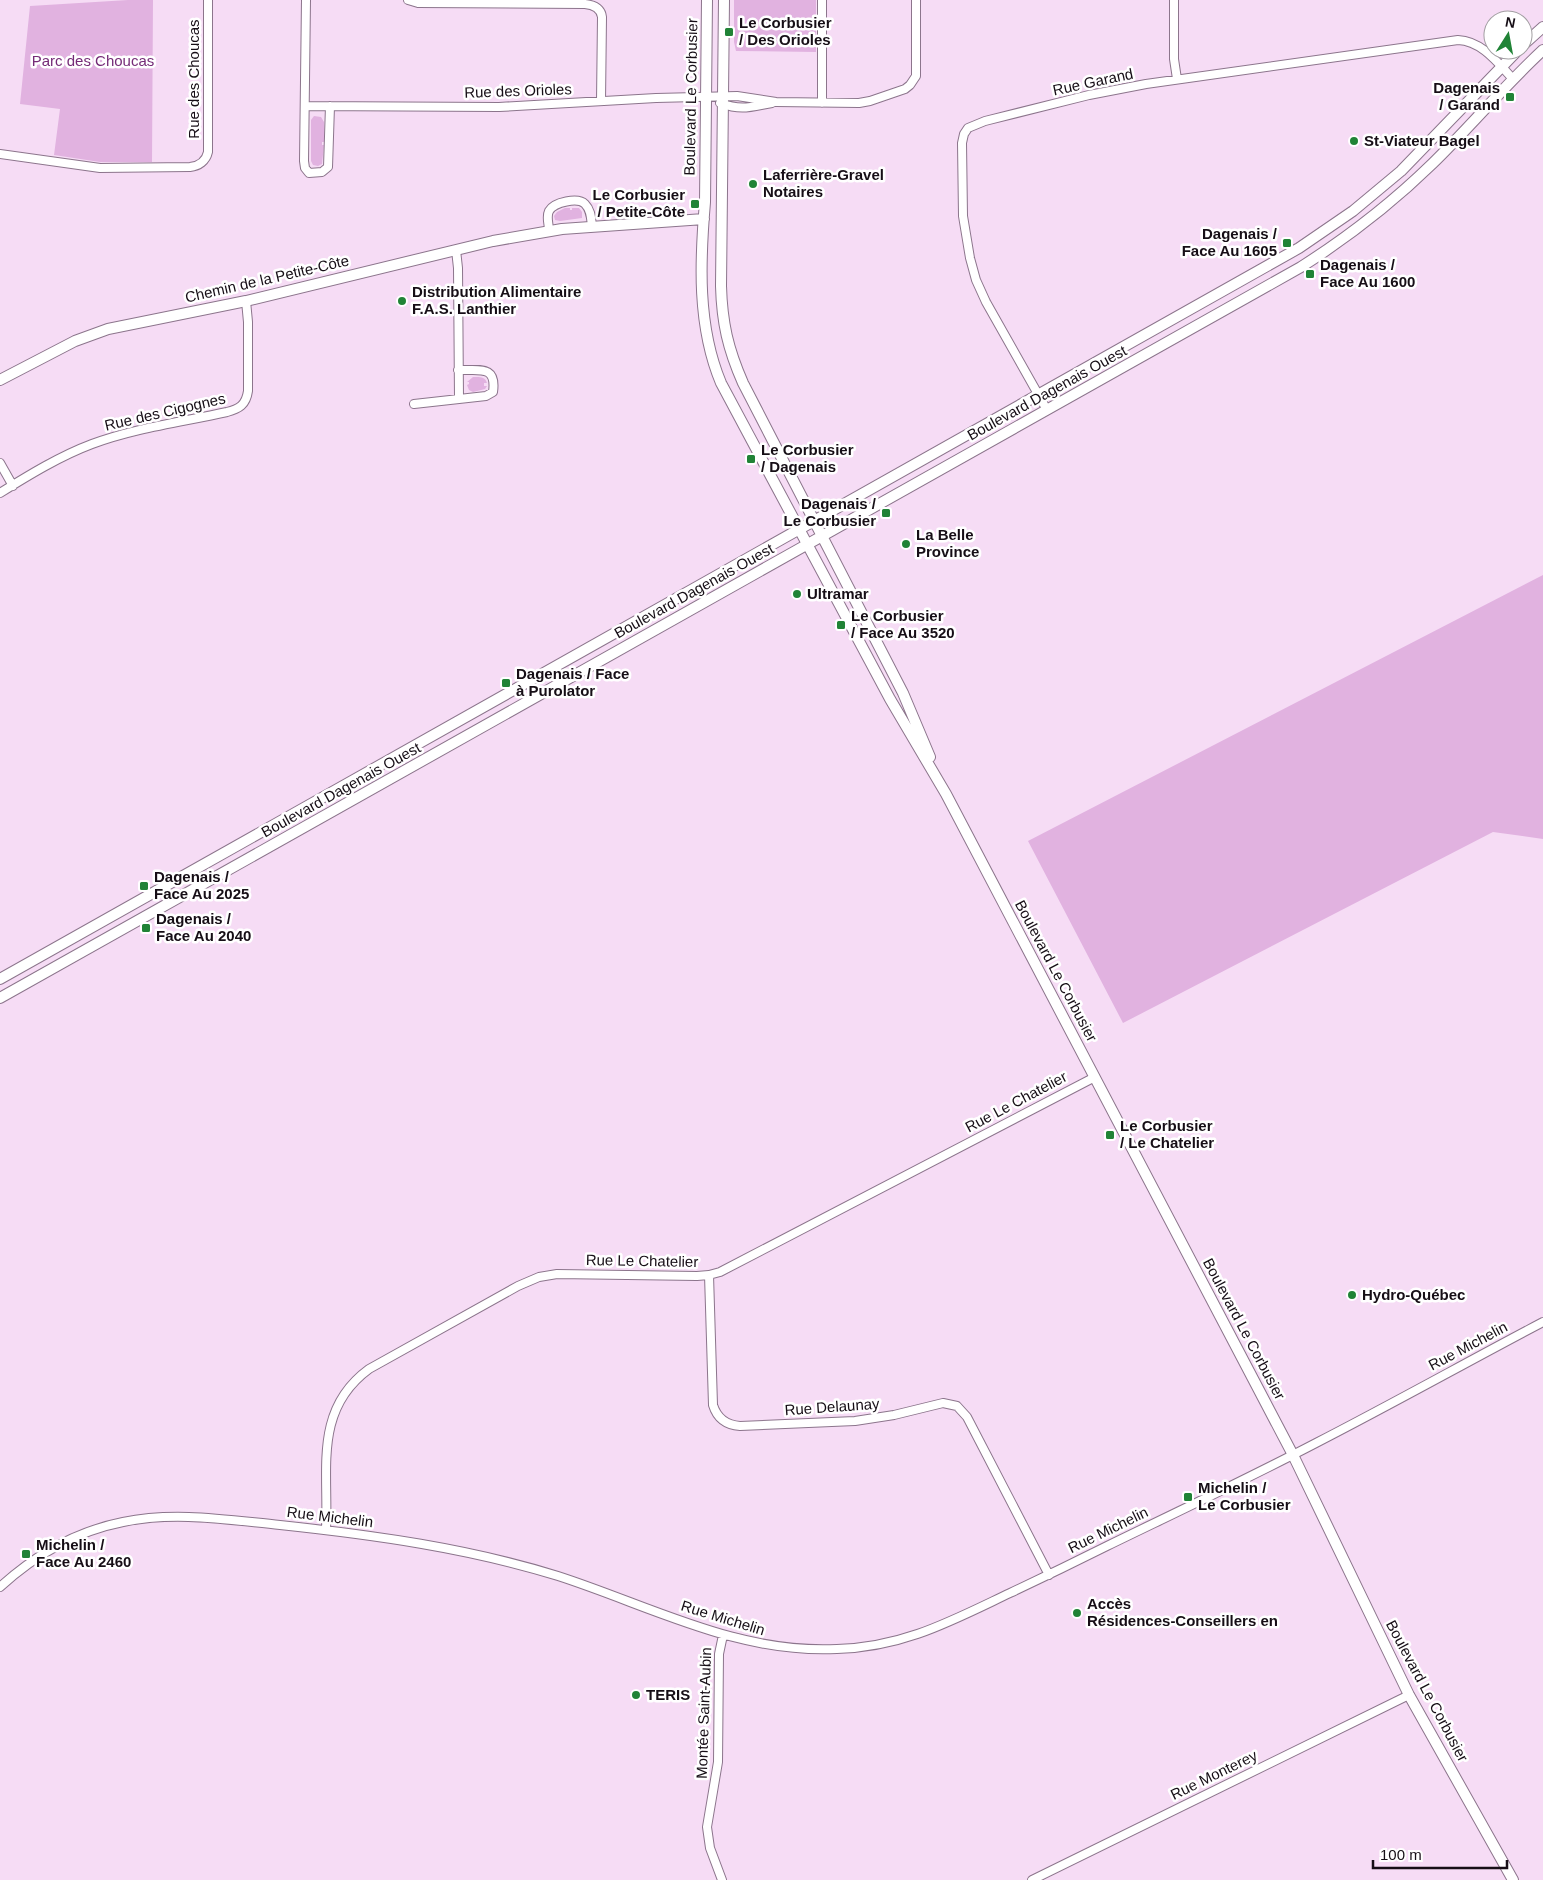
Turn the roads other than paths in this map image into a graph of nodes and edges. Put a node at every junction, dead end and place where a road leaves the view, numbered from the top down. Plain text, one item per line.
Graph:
1 (208, 0) edge
2 (306, 0) edge
3 (408, 0) edge
4 (707, 0) edge
5 (724, 0) edge
6 (822, 0) edge
7 (916, 0) edge
8 (1174, 0) edge
9 (1543, 27) edge
10 (1533, 36) edge
11 (1543, 50) edge
12 (1509, 60) edge
13 (1502, 67) junction
14 (1177, 79) junction
15 (1513, 79) junction
16 (706, 98) junction
17 (723, 100) junction
18 (601, 101) junction
19 (776, 102) junction
20 (822, 103) junction
21 (305, 106) junction
22 (330, 106) junction
23 (0, 154) edge
24 (704, 220) junction
25 (592, 226) junction
26 (550, 230) junction
27 (456, 250) junction
28 (246, 301) junction
29 (458, 370) junction
30 (0, 380) edge
31 (1038, 396) junction
32 (459, 399) junction
33 (414, 404) dead end
34 (1047, 410) junction
35 (0, 463) edge
36 (13, 486) junction
37 (0, 493) edge
38 (815, 521) junction
39 (799, 530) junction
40 (822, 536) junction
41 (808, 544) junction
42 (946, 794) junction
43 (0, 979) edge
44 (0, 998) edge
45 (1095, 1077) junction
46 (709, 1276) junction
47 (1543, 1322) edge
48 (1293, 1455) junction
49 (326, 1530) junction
50 (1049, 1575) junction
51 (0, 1587) edge
52 (723, 1635) junction
53 (1409, 1694) junction
54 (722, 1880) edge
55 (1032, 1880) edge
56 (1512, 1880) edge

1 - 23 street, Rue des Choucas
2 - 21 street
3 - 18 street
4 - 16 street, Boulevard Le Corbusier
5 - 17 street, Boulevard Le Corbusier
6 - 20 street
7 - 20 street, Rue des Orioles
8 - 14 street
9 - 10 street
11 - 15 street, Boulevard Dagenais Ouest
12 - 13 street, Boulevard Dagenais Ouest
13 - 14 street, Rue Garand
13 - 15 street, Rue Garand
13 - 31 street, Boulevard Dagenais Ouest
14 - 31 street, Rue Garand
15 - 34 street, Boulevard Dagenais Ouest
16 - 17 street, Rue des Orioles
16 - 18 street, Rue des Orioles
16 - 24 street, Boulevard Le Corbusier
17 - 19 street, Rue des Orioles
17 - 19 street, Rue des Orioles
17 - 38 street, Boulevard Le Corbusier
18 - 22 street, Rue des Orioles
19 - 20 street, Rue des Orioles
21 - 22 street, Rue des Orioles
21 - 22 street
24 - 25 street, Chemin de la Petite-Côte
24 - 39 street, Boulevard Le Corbusier
25 - 26 street, Chemin de la Petite-Côte
25 - 26 street
26 - 27 street, Chemin de la Petite-Côte
27 - 28 street, Chemin de la Petite-Côte
27 - 29 street
28 - 30 street, Chemin de la Petite-Côte
28 - 36 street, Rue des Cigognes
29 - 32 street
29 - 32 street
31 - 34 street, Rue Garand
31 - 38 street, Boulevard Dagenais Ouest
32 - 33 street
34 - 40 street, Boulevard Dagenais Ouest
35 - 36 street
36 - 37 street, Rue des Cigognes
38 - 39 street, Boulevard Dagenais Ouest
38 - 40 street, Boulevard Le Corbusier
39 - 41 street, Boulevard Le Corbusier
39 - 43 street, Boulevard Dagenais Ouest
40 - 41 street, Boulevard Dagenais Ouest
40 - 42 street, Boulevard Le Corbusier
41 - 42 street, Boulevard Le Corbusier
41 - 44 street, Boulevard Dagenais Ouest
42 - 45 street, Boulevard Le Corbusier
45 - 46 street, Rue Le Chatelier
45 - 48 street, Boulevard Le Corbusier
46 - 49 street, Rue Le Chatelier
46 - 50 street, Rue Delaunay
47 - 48 street, Rue Michelin
48 - 50 street, Rue Michelin
48 - 53 street, Boulevard Le Corbusier
49 - 51 street, Rue Michelin
49 - 52 street, Rue Michelin
50 - 52 street, Rue Michelin
52 - 54 street, Montée Saint-Aubin
53 - 55 street, Rue Monterey
53 - 56 street, Boulevard Le Corbusier

